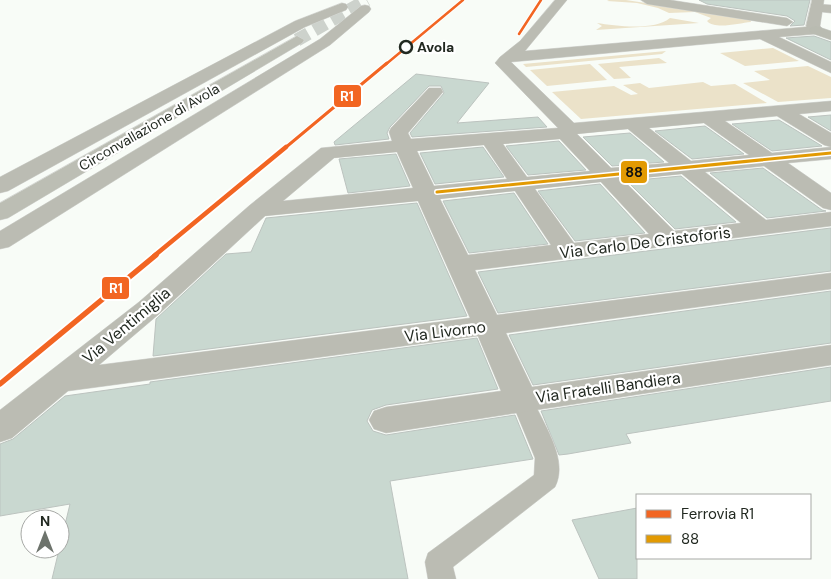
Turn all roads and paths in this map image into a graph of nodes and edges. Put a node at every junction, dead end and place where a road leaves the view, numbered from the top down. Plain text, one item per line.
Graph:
1 (561, 0) edge
2 (654, 0) edge
3 (817, 4) edge
4 (359, 5) edge
5 (704, 5) edge
6 (831, 10) edge
7 (815, 28) junction
8 (831, 28) edge
9 (762, 34) junction
10 (831, 36) edge
11 (274, 38) junction
12 (297, 40) tunnel mouth
13 (325, 42) junction
14 (510, 57) junction
15 (831, 68) edge
16 (435, 92) dead end
17 (831, 106) edge
18 (787, 115) junction
19 (713, 121) junction
20 (638, 128) junction
21 (569, 134) junction
22 (831, 141) edge
23 (492, 142) junction
24 (407, 149) junction
25 (831, 153) edge
26 (768, 159) junction
27 (687, 167) junction
28 (606, 175) junction
29 (521, 184) junction
30 (330, 185) junction
31 (0, 186) edge
32 (428, 193) junction
33 (831, 203) edge
34 (0, 213) edge
35 (254, 214) junction
36 (831, 219) edge
37 (762, 228) junction
38 (668, 239) junction
39 (0, 242) edge
40 (567, 251) junction
41 (460, 264) junction
42 (830, 283) edge
43 (488, 326) junction
44 (831, 355) edge
45 (59, 381) junction
46 (522, 400) junction
47 (386, 420) dead end
48 (0, 429) edge
49 (442, 579) edge

1 - 14 street
2 - 5 street
3 - 6 street
3 - 7 street
4 - 11 street
4 - 13 street
5 - 7 street
7 - 8 main road
7 - 9 street
7 - 10 main road
9 - 14 street
9 - 15 street
11 - 13 street
11 - 31 street
12 - 34 main road, Circonvallazione di Avola
13 - 39 street
14 - 21 street
16 - 24 street
17 - 18 street
18 - 19 street
18 - 22 street
19 - 20 street
19 - 26 street
20 - 21 street
20 - 27 street
21 - 23 street
21 - 28 street
23 - 24 street
23 - 29 street
24 - 30 street
24 - 32 street
25 - 26 street
26 - 27 street
26 - 33 street
27 - 28 street
27 - 37 street
28 - 29 street
28 - 38 street
29 - 32 street
29 - 40 street
30 - 32 street
30 - 35 street
30 - 35 street, Via Ventimiglia
32 - 41 street
35 - 45 street, Via Ventimiglia
36 - 37 street, Via Carlo De Cristoforis
37 - 38 street, Via Carlo De Cristoforis
38 - 40 street, Via Carlo De Cristoforis
40 - 41 street, Via Carlo De Cristoforis
41 - 43 street
42 - 43 street, Via Livorno
43 - 45 street, Via Livorno
43 - 46 street
44 - 46 street, Via Fratelli Bandiera
45 - 48 street, Via Ventimiglia
46 - 47 street, Via Fratelli Bandiera
46 - 49 lane

